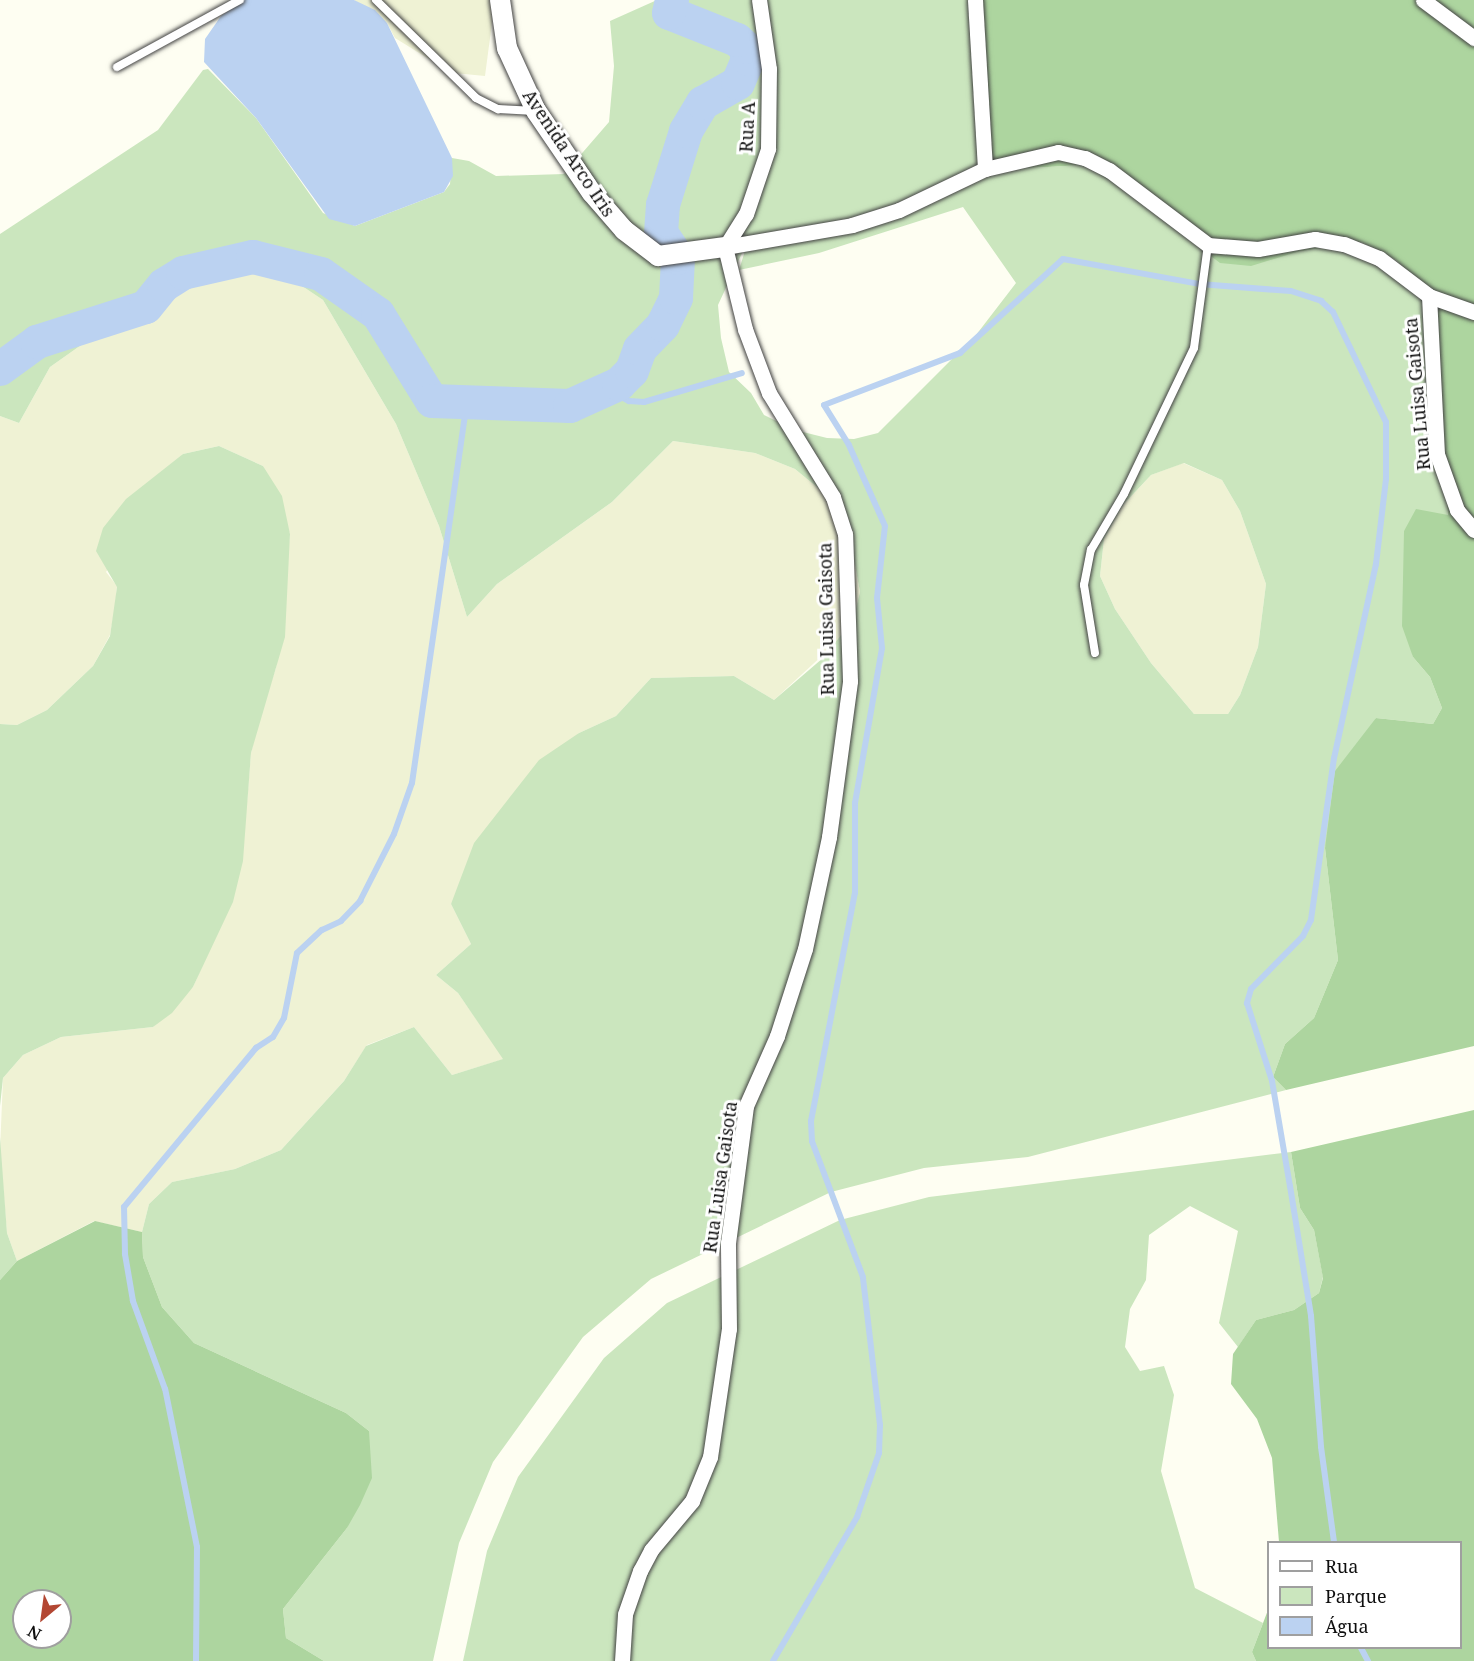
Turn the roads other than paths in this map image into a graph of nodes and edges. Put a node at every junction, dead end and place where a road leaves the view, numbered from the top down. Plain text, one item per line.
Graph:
1 (240, 0) edge
2 (376, 0) edge
3 (500, 0) edge
4 (759, 0) edge
5 (975, 0) edge
6 (1423, 0) edge
7 (1474, 38) edge
8 (117, 67) dead end
9 (536, 111) junction
10 (986, 169) junction
11 (1208, 245) junction
12 (725, 247) junction
13 (1429, 296) junction
14 (1474, 312) edge
15 (1474, 530) edge
16 (1095, 653) dead end
17 (622, 1661) edge

1 - 8 lane
2 - 9 lane
3 - 9 street, Avenida Arco Iris
4 - 12 street, Rua A
5 - 10 street
6 - 7 street
9 - 12 street, Avenida Arco Iris
10 - 11 street
10 - 12 street
11 - 13 street, Rua Luisa Gaisota
11 - 16 lane
12 - 17 street, Rua Luisa Gaisota
13 - 14 street
13 - 15 street, Rua Luisa Gaisota

